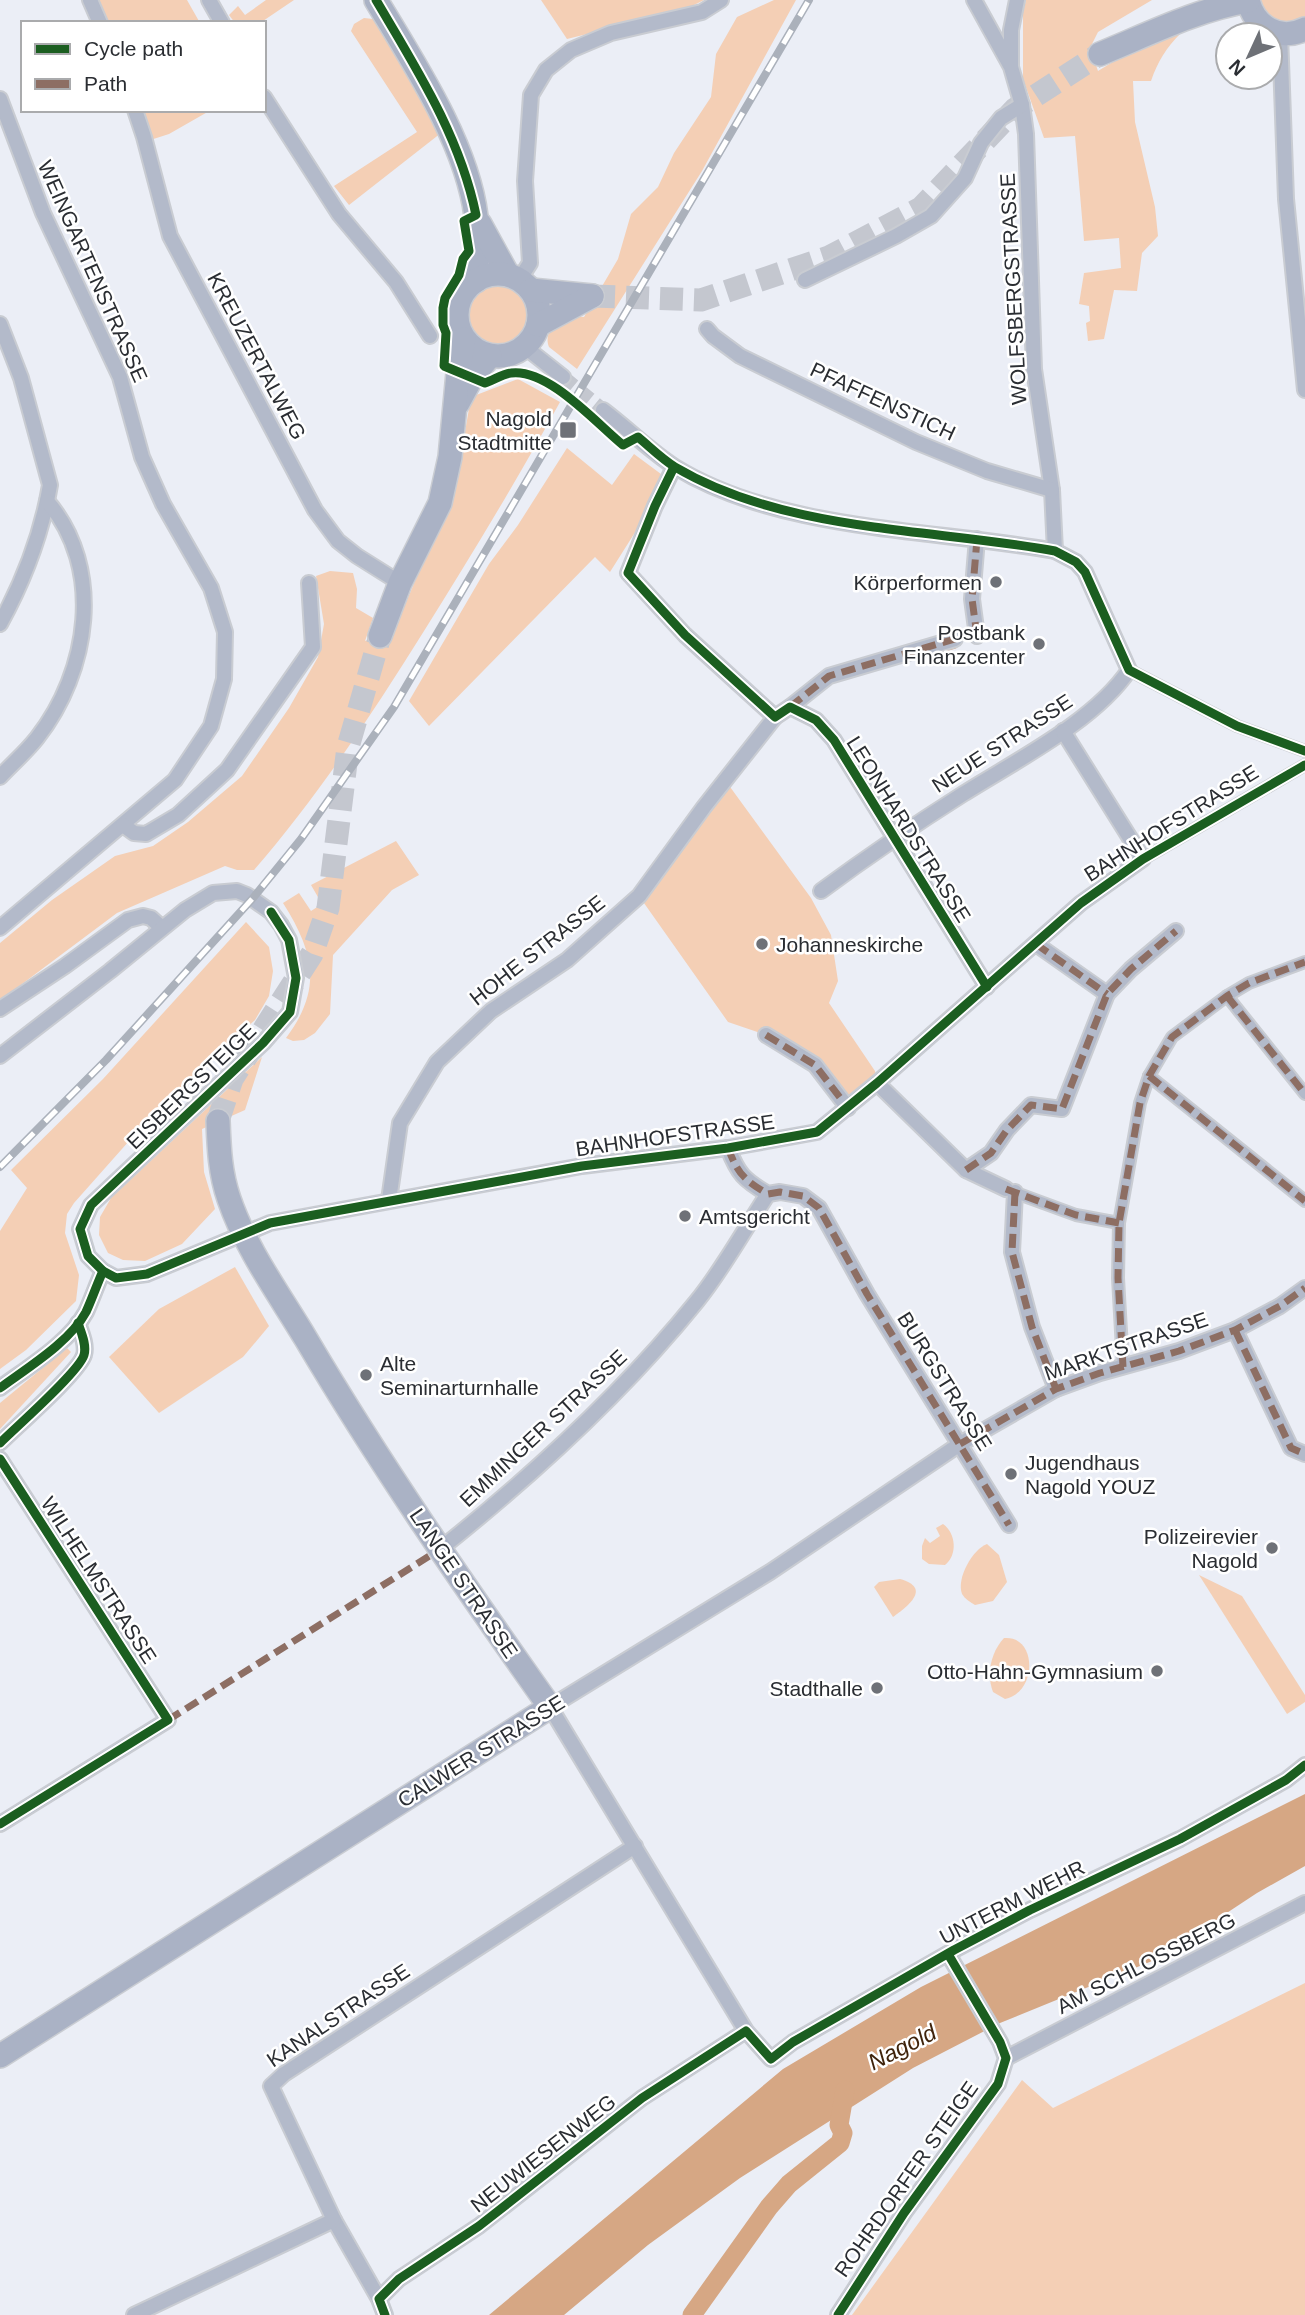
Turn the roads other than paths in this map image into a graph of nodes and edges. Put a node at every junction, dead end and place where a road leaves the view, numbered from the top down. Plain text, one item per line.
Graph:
1 (90, 0) edge
2 (209, 0) edge
3 (376, 0) edge
4 (721, 0) edge
5 (962, 0) edge
6 (974, 0) edge
7 (1017, 0) edge
8 (1248, 1) edge
9 (983, 17) junction
10 (99, 21) edge
11 (221, 21) edge
12 (1258, 21) edge
13 (1305, 29) edge
14 (1284, 34) edge
15 (1100, 54) tunnel mouth
16 (1011, 67) junction
17 (1282, 91) edge
18 (0, 99) edge
19 (266, 100) edge
20 (1022, 105) junction
21 (136, 112) edge
22 (475, 215) junction
23 (805, 280) dead end
24 (476, 281) junction
25 (519, 282) junction
26 (0, 324) edge
27 (538, 325) junction
28 (707, 329) dead end
29 (430, 336) dead end
30 (464, 339) junction
31 (525, 347) junction
32 (490, 356) junction
33 (563, 377) tunnel mouth
34 (1305, 390) edge
35 (456, 405) junction
36 (603, 410) tunnel mouth
37 (674, 467) junction
38 (1052, 490) junction
39 (47, 501) junction
40 (977, 539) junction
41 (1055, 551) junction
42 (309, 583) dead end
43 (400, 583) junction
44 (0, 624) edge
45 (977, 635) dead end
46 (380, 636) tunnel mouth
47 (955, 639) dead end
48 (1129, 670) junction
49 (790, 707) junction
50 (775, 716) junction
51 (1063, 731) junction
52 (1305, 751) edge
53 (1305, 765) edge
54 (0, 777) edge
55 (123, 825) junction
56 (894, 837) junction
57 (1143, 859) junction
58 (821, 891) dead end
59 (0, 928) edge
60 (162, 928) junction
61 (1176, 931) dead end
62 (1036, 944) junction
63 (1305, 962) edge
64 (986, 987) junction
65 (1107, 994) junction
66 (1227, 996) junction
67 (0, 1009) edge
68 (766, 1035) dead end
69 (0, 1056) edge
70 (1149, 1076) junction
71 (877, 1083) junction
72 (1305, 1094) edge
73 (848, 1108) junction
74 (218, 1121) tunnel mouth
75 (728, 1148) junction
76 (966, 1170) junction
77 (1010, 1191) junction
78 (768, 1194) junction
79 (389, 1200) junction
80 (1305, 1201) edge
81 (1119, 1223) junction
82 (243, 1233) junction
83 (103, 1271) junction
84 (1305, 1288) edge
85 (78, 1323) junction
86 (1235, 1330) junction
87 (1123, 1367) junction
88 (0, 1388) edge
89 (1056, 1389) junction
90 (0, 1443) edge
91 (960, 1444) junction
92 (1305, 1454) edge
93 (0, 1459) edge
94 (1009, 1525) dead end
95 (439, 1549) junction
96 (550, 1707) junction
97 (1305, 1765) edge
98 (0, 1824) edge
99 (635, 1846) junction
100 (1305, 1903) edge
101 (948, 1954) junction
102 (747, 2031) junction
103 (0, 2056) edge
104 (1006, 2058) junction
105 (334, 2220) junction
106 (379, 2299) junction
107 (134, 2315) edge
108 (386, 2315) edge
109 (838, 2315) edge

1 - 10 street
2 - 11 street
3 - 22 main road
4 - 25 street
5 - 9 street, WOLFSBERGSTRASSE
6 - 9 street, WOLFSBERGSTRASSE
7 - 16 street, WOLFSBERGSTRASSE
8 - 12 main road
8 - 15 main road
9 - 16 street, WOLFSBERGSTRASSE
13 - 14 main road
16 - 20 street, WOLFSBERGSTRASSE
17 - 34 street
18 - 55 street, WEINGARTENSTRASSE
19 - 29 street
20 - 23 street
20 - 38 street, WOLFSBERGSTRASSE
21 - 43 street, KREUZERTALWEG
22 - 24 main road
22 - 25 main road
24 - 25 main road
24 - 30 main road
25 - 27 main road
25 - 27 main road
26 - 39 street
27 - 31 main road
28 - 38 street, PFAFFENSTICH
30 - 32 main road
30 - 35 main road
31 - 32 main road
31 - 33 street
32 - 35 main road
35 - 43 main road
36 - 37 street
37 - 40 street
37 - 50 street
38 - 41 street, WOLFSBERGSTRASSE
39 - 44 street
39 - 54 street
40 - 41 street
40 - 45 street
41 - 48 street
42 - 55 street
43 - 46 main road
47 - 49 street
48 - 51 street, NEUE STRASSE
48 - 52 street
49 - 50 street
49 - 56 street, LEONHARDSTRASSE
50 - 79 street, HOHE STRASSE
51 - 56 street, NEUE STRASSE
51 - 57 street
53 - 57 street, BAHNHOFSTRASSE
55 - 59 street, WEINGARTENSTRASSE
56 - 58 street, NEUE STRASSE
56 - 64 street, LEONHARDSTRASSE
57 - 62 street, BAHNHOFSTRASSE
60 - 67 street
60 - 69 street, EISBERGSTEIGE
60 - 83 street, EISBERGSTEIGE
61 - 65 street
62 - 64 street, BAHNHOFSTRASSE
62 - 65 street
63 - 66 street
64 - 71 street, BAHNHOFSTRASSE
65 - 76 street
66 - 70 street
66 - 72 street
68 - 73 street
70 - 80 street
70 - 81 street
71 - 73 street, BAHNHOFSTRASSE
71 - 76 street
73 - 75 street, BAHNHOFSTRASSE
74 - 82 main road, LANGE STRASSE
75 - 78 street
75 - 79 street, BAHNHOFSTRASSE
76 - 77 street
77 - 81 street
77 - 89 street
78 - 91 street, BURGSTRASSE
78 - 95 street, EMMINGER STRASSE
79 - 82 street, BAHNHOFSTRASSE
81 - 87 street
82 - 83 street, BAHNHOFSTRASSE
82 - 95 main road, LANGE STRASSE
83 - 85 street
84 - 86 street, MARKTSTRASSE
85 - 88 street
85 - 90 street
86 - 87 street, MARKTSTRASSE
86 - 92 street
87 - 89 street, MARKTSTRASSE
89 - 91 street, MARKTSTRASSE
91 - 94 street, BURGSTRASSE
91 - 96 street, CALWER STRASSE
93 - 98 street, WILHELMSTRASSE
95 - 96 main road, LANGE STRASSE
96 - 99 street, LANGE STRASSE
96 - 103 main road, CALWER STRASSE
97 - 101 street, UNTERM WEHR
99 - 102 street, LANGE STRASSE
99 - 105 street, KANALSTRASSE
100 - 104 street, AM SCHLOSSBERG
101 - 102 street, UNTERM WEHR
101 - 104 street
102 - 106 street, NEUWIESENWEG
104 - 109 street, ROHRDORFER STEIGE
105 - 106 street
105 - 107 street
106 - 108 street

